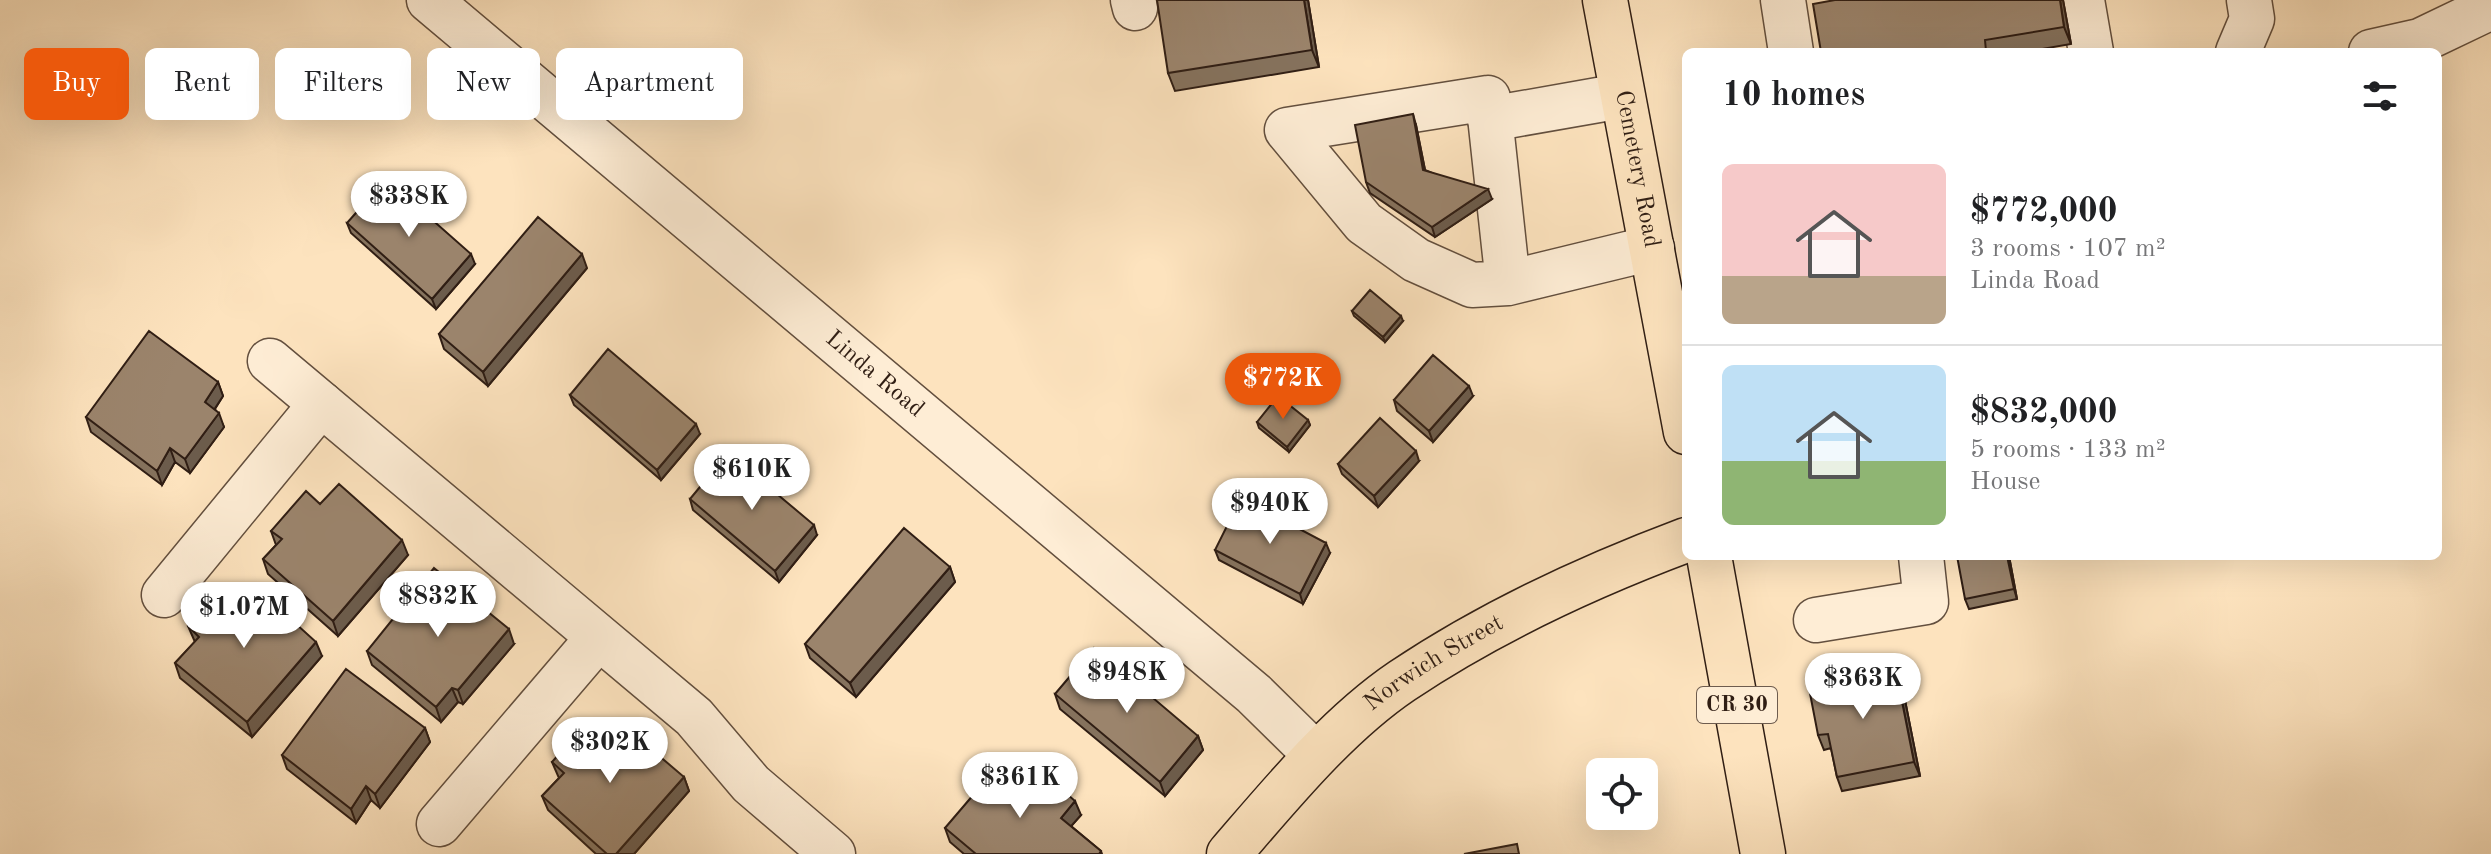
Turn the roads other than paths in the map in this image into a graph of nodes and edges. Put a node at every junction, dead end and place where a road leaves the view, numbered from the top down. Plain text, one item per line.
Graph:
1 (429, 0) edge
2 (1605, 0) edge
3 (1783, 0) edge
4 (2082, 0) edge
5 (2249, 0) edge
6 (2491, 7) edge
7 (1790, 48) edge
8 (2090, 48) edge
9 (2240, 48) edge
10 (2389, 48) edge
11 (1621, 96) junction
12 (1490, 119) junction
13 (1652, 248) junction
14 (1508, 283) junction
15 (1674, 295) edge
16 (270, 361) dead end
17 (1680, 370) edge
18 (1682, 391) edge
19 (321, 404) junction
20 (1682, 542) edge
21 (1710, 560) edge
22 (1921, 560) edge
23 (164, 595) dead end
24 (1816, 620) dead end
25 (598, 638) junction
26 (1316, 755) junction
27 (439, 824) dead end
28 (833, 854) edge
29 (1229, 854) edge
30 (1763, 854) edge

1 - 26 street, Linda Road
2 - 11 main road, Cemetery Road
3 - 7 street
4 - 8 street
5 - 9 street
6 - 10 street
11 - 12 street
11 - 13 main road, Cemetery Road
12 - 14 street
12 - 14 street
13 - 14 street
13 - 15 main road, Cemetery Road
15 - 17 main road, Cemetery Road
16 - 19 street
17 - 18 main road, Cemetery Road
19 - 23 street
19 - 25 street
20 - 26 main road, Norwich Street
21 - 30 main road, CR 30
22 - 24 street
25 - 27 street
25 - 28 street
26 - 29 main road, Norwich Street

